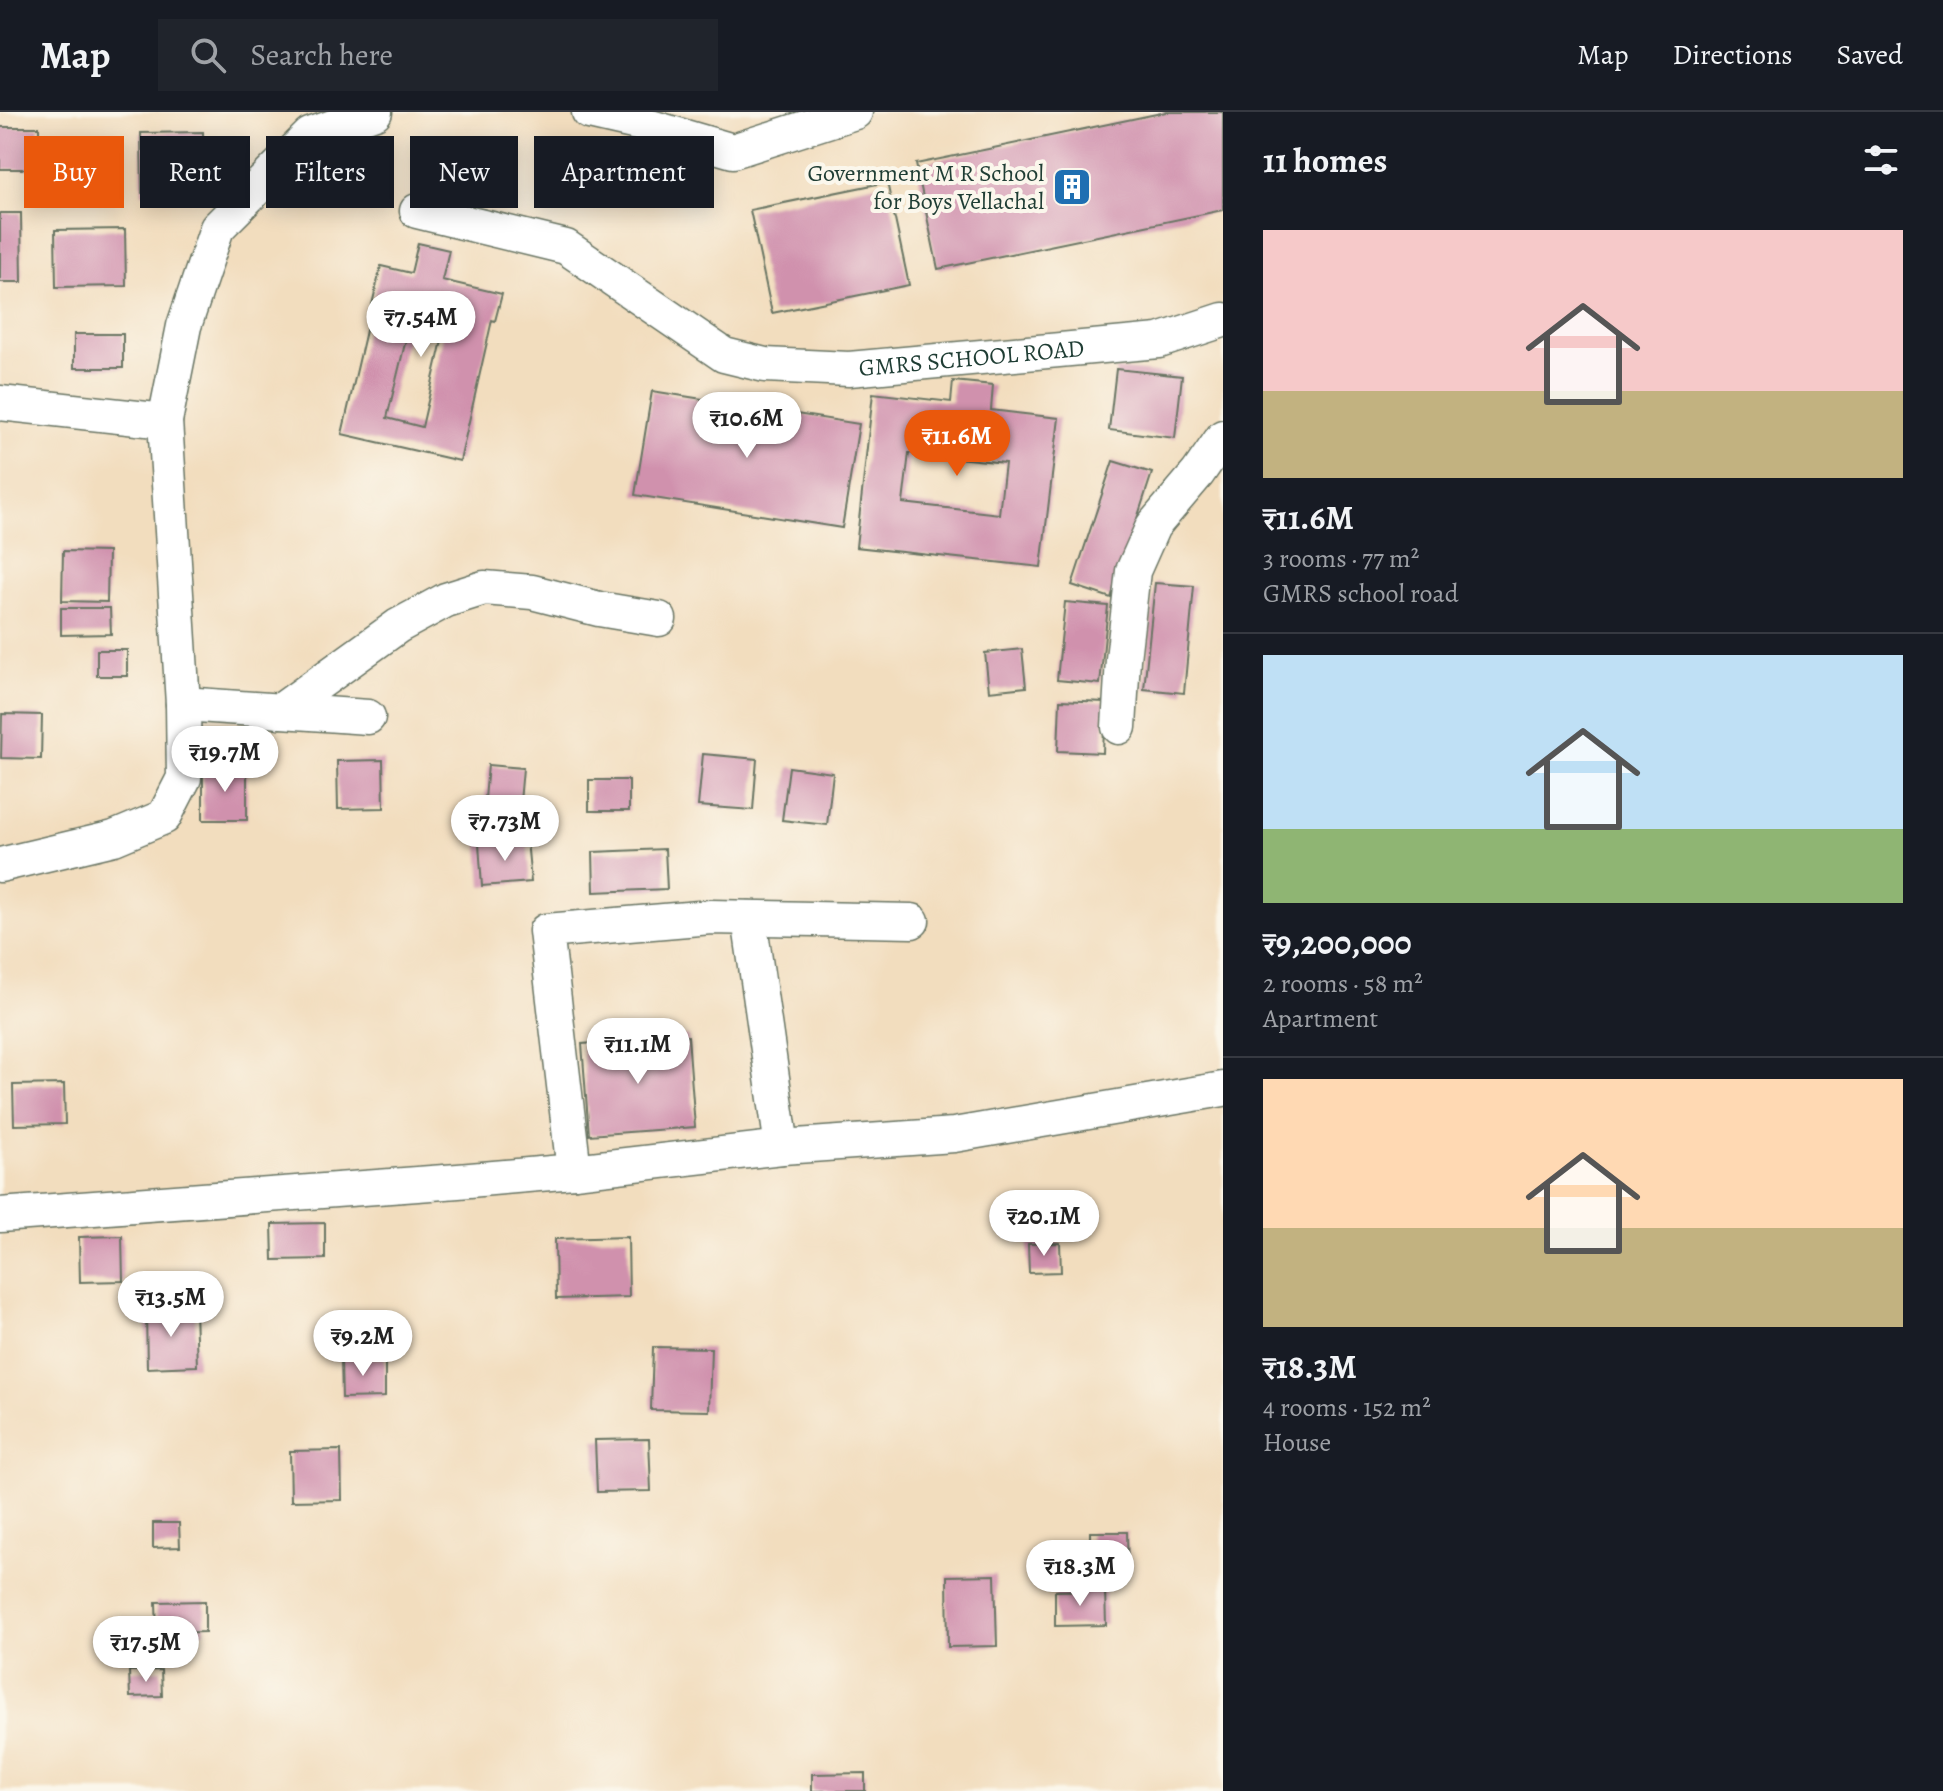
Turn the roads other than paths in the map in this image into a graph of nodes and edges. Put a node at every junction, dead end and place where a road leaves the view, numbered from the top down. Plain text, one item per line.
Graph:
1 (375, 112) edge
2 (589, 112) edge
3 (855, 112) edge
4 (417, 211) dead end
5 (1223, 320) edge
6 (0, 403) edge
7 (165, 421) junction
8 (1223, 437) edge
9 (659, 619) dead end
10 (183, 704) junction
11 (280, 711) junction
12 (368, 717) dead end
13 (1119, 727) dead end
14 (0, 865) edge
15 (749, 918) junction
16 (912, 921) dead end
17 (1223, 1089) edge
18 (782, 1147) junction
19 (574, 1171) junction
20 (0, 1215) edge

1 - 7 street
2 - 3 street
4 - 5 street, GMRS SCHOOL ROAD
6 - 7 street
7 - 10 street
8 - 13 street
9 - 11 street
10 - 11 street
10 - 14 street
11 - 12 street
15 - 16 street
15 - 18 street
15 - 19 street
17 - 18 street
18 - 19 street
19 - 20 street

